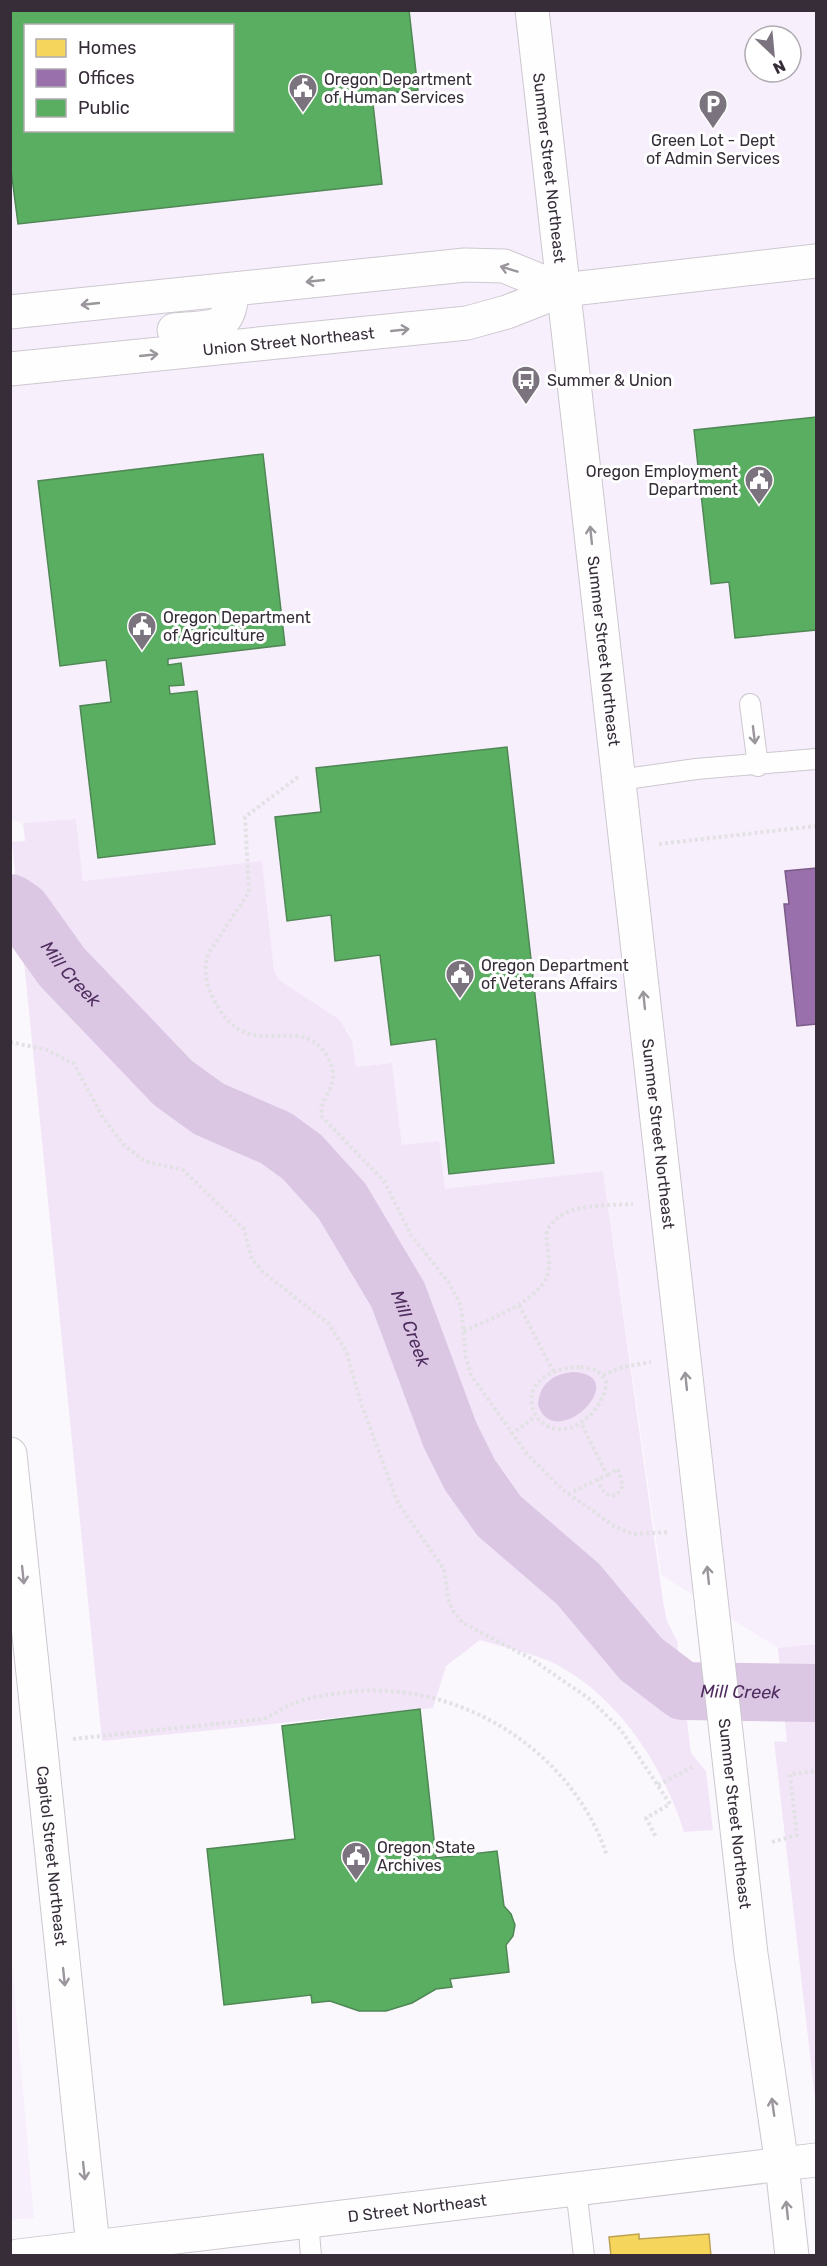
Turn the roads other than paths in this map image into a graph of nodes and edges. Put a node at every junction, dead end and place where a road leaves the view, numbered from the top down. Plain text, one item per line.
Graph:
1 (532, 10) edge
2 (816, 261) edge
3 (232, 290) junction
4 (563, 290) junction
5 (10, 312) edge
6 (69, 363) junction
7 (10, 369) edge
8 (750, 704) dead end
9 (816, 759) edge
10 (758, 765) junction
11 (619, 780) junction
12 (10, 1454) edge
13 (816, 2160) edge
14 (782, 2165) junction
15 (576, 2189) junction
16 (308, 2221) junction
17 (93, 2251) edge
18 (18, 2256) edge
19 (311, 2256) edge
20 (584, 2256) edge
21 (792, 2256) edge

1 - 4 main road, Summer Street Northeast
2 - 4 main road, Union Street Northeast
4 -> 3 main road, Union Street Northeast
3 -> 5 main road, Union Street Northeast
3 - 6 main road
6 -> 4 main road, Union Street Northeast
11 -> 4 main road, Summer Street Northeast
6 - 7 main road, Union Street Northeast
8 -> 10 lane
9 - 10 lane
10 - 11 lane
14 -> 11 main road, Summer Street Northeast
12 -> 17 main road, Capitol Street Northeast
13 - 14 main road, D Street Northeast
14 - 15 main road, D Street Northeast
21 -> 14 main road, Summer Street Northeast
15 - 16 main road, D Street Northeast
15 - 20 lane
16 - 17 main road, D Street Northeast
16 - 19 lane
17 - 18 main road, D Street Northeast

